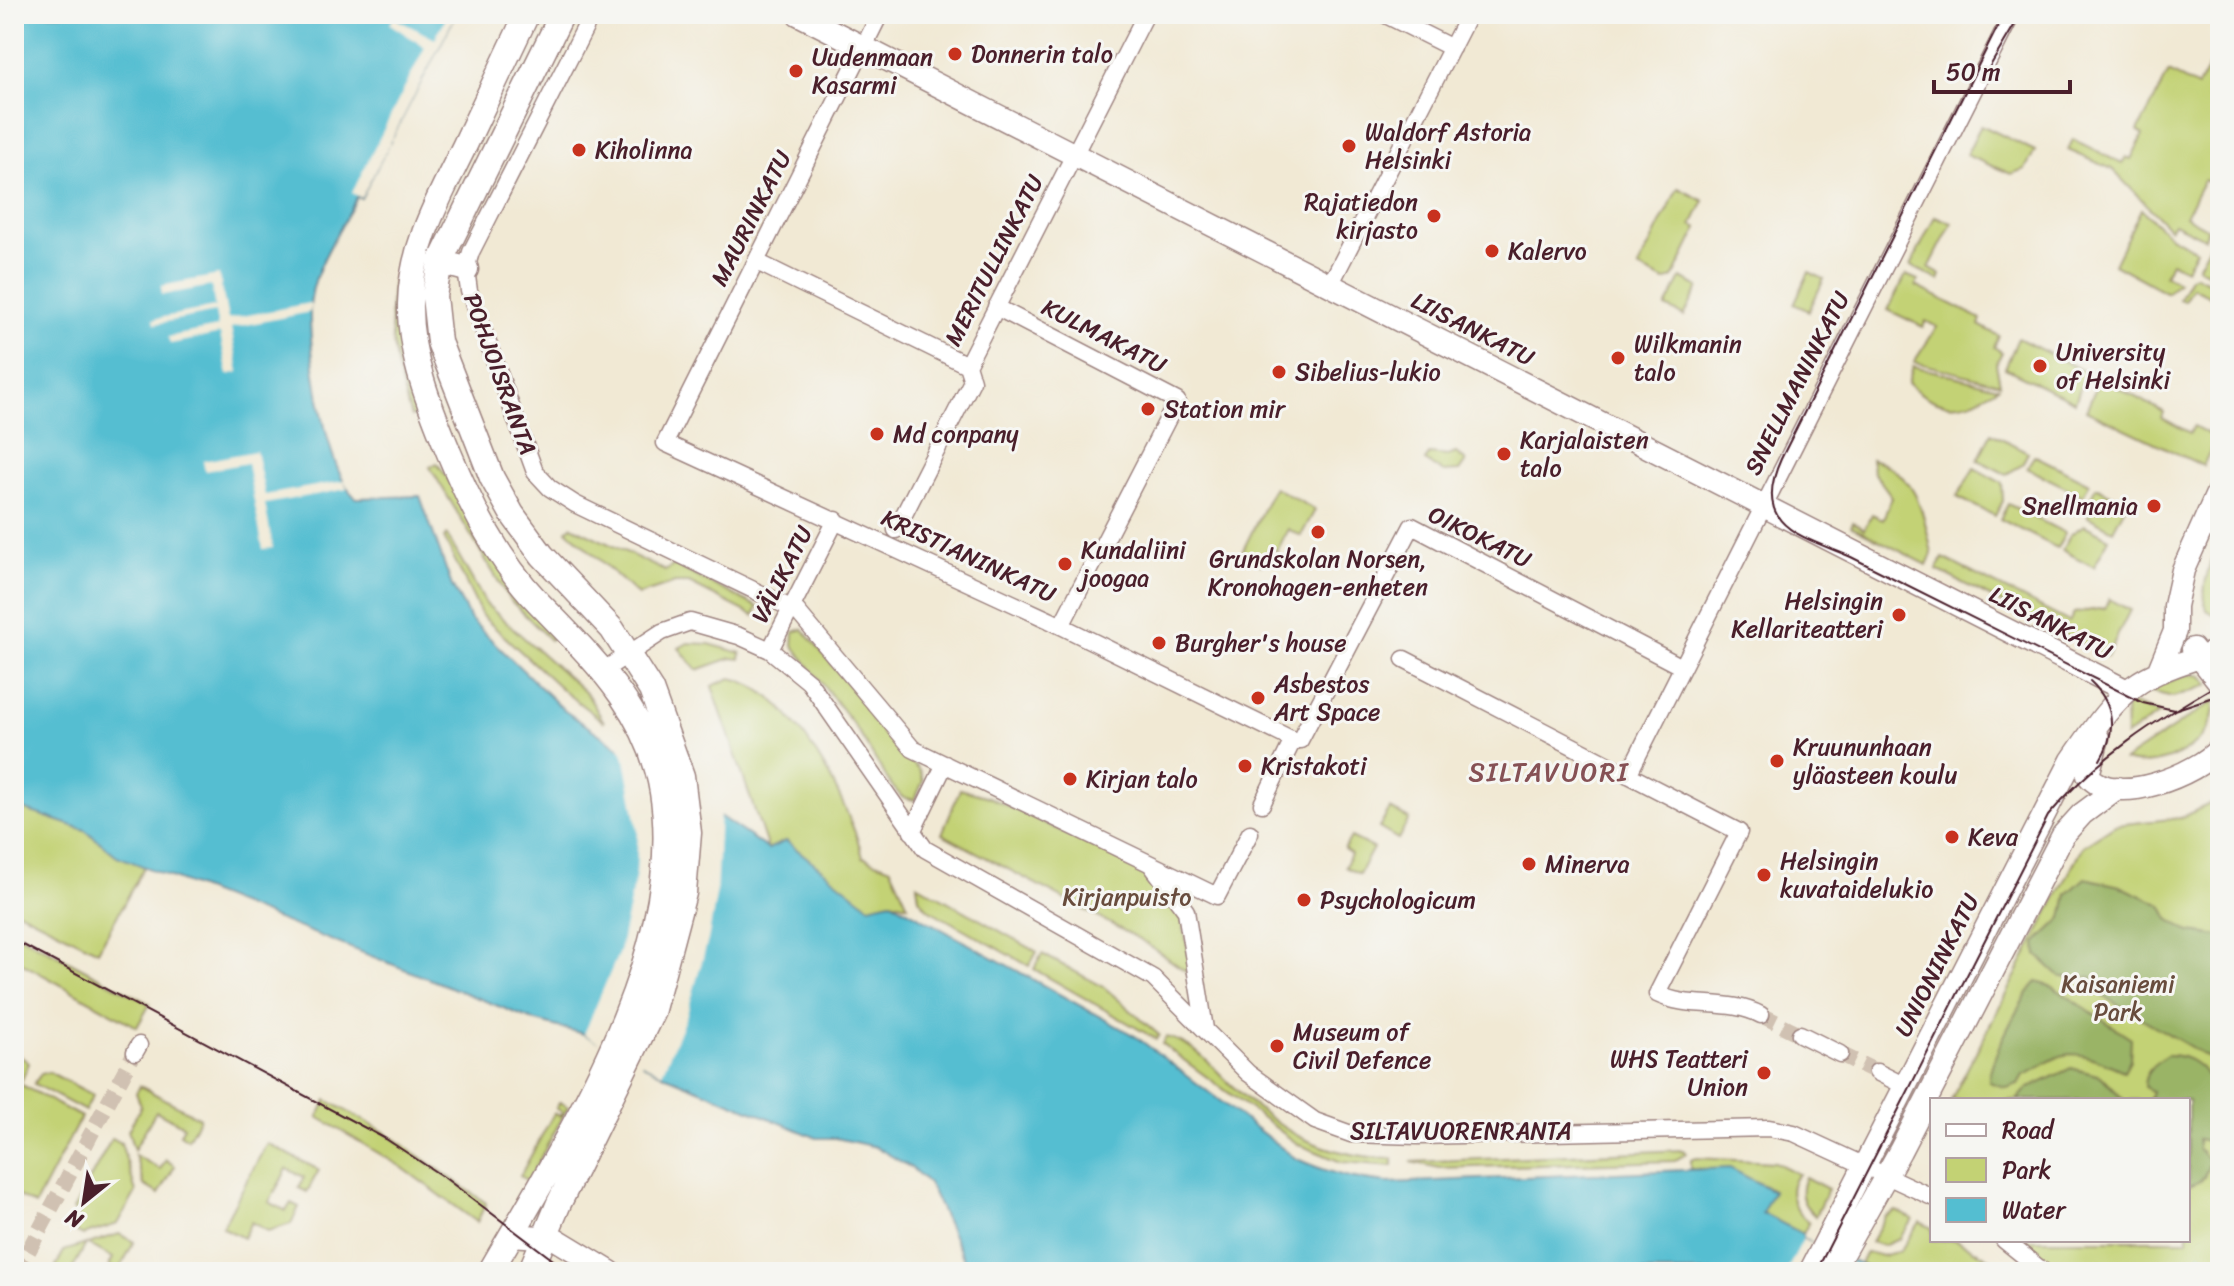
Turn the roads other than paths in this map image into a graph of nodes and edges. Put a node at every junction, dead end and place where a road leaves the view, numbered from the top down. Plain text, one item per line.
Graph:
1 (527, 14) edge
2 (562, 14) edge
3 (592, 14) edge
4 (798, 14) edge
5 (880, 14) edge
6 (1146, 14) edge
7 (1384, 14) edge
8 (1469, 14) edge
9 (2009, 15) edge
10 (863, 48) junction
11 (1452, 48) junction
12 (1073, 155) junction
13 (440, 262) junction
14 (757, 262) junction
15 (466, 269) junction
16 (1330, 285) junction
17 (996, 307) junction
18 (967, 365) junction
19 (665, 443) joint
20 (2220, 487) edge
21 (1762, 506) junction
22 (836, 520) junction
23 (896, 530) dead end
24 (791, 608) junction
25 (1061, 626) junction
26 (2175, 631) junction
27 (770, 650) junction
28 (630, 653) junction
29 (2210, 654) edge
30 (1404, 659) dead end
31 (1682, 667) junction
32 (604, 670) junction
33 (2159, 670) junction
34 (2220, 683) edge
35 (2125, 690) junction
36 (2107, 710) junction
37 (1293, 740) junction
38 (2220, 748) edge
39 (945, 764) junction
40 (1628, 775) junction
41 (2117, 788) junction
42 (1262, 804) dead end
43 (912, 832) junction
44 (1250, 833) dead end
45 (1148, 862) junction
46 (1761, 1015) tunnel mouth
47 (1205, 1029) junction
48 (1800, 1034) tunnel mouth
49 (1840, 1054) tunnel mouth
50 (1877, 1072) tunnel mouth
51 (1905, 1086) junction
52 (568, 1157) junction
53 (1863, 1167) junction
54 (1885, 1176) junction
55 (1930, 1196) edge
56 (511, 1235) junction
57 (545, 1236) junction
58 (2006, 1242) edge
59 (1831, 1259) edge
60 (490, 1272) edge
61 (530, 1272) edge
62 (610, 1272) edge
63 (1810, 1272) edge
64 (2044, 1272) edge

1 - 32 main road
2 - 13 main road
3 - 15 street, POHJOISRANTA
4 - 10 main road, LIISANKATU
5 - 10 street, MAURINKATU
6 - 12 street, MERITULLINKATU
7 - 11 street
8 - 11 street
9 - 21 street, SNELLMANINKATU
10 - 12 main road, LIISANKATU
10 - 14 street, MAURINKATU
11 - 16 street
12 - 16 main road, LIISANKATU
12 - 17 street, MERITULLINKATU
13 - 15 main road
13 - 28 main road
14 - 18 street
14 - 19 street, MAURINKATU
15 - 24 street, POHJOISRANTA
16 - 21 main road, LIISANKATU
17 - 18 street, MERITULLINKATU
17 - 25 street, KULMAKATU
18 - 23 street, MERITULLINKATU
19 - 22 street, KRISTIANINKATU
20 - 26 main road
21 - 31 street, SNELLMANINKATU
21 - 35 main road, LIISANKATU
22 - 24 street, VÄLIKATU
22 - 25 street, KRISTIANINKATU
24 - 27 street, VÄLIKATU
24 - 39 street, POHJOISRANTA
25 - 37 street, KRISTIANINKATU
26 - 29 main road
26 - 33 main road
27 - 28 street, SILTAVUORENRANTA
27 - 43 street, SILTAVUORENRANTA
28 - 32 street, SILTAVUORENRANTA
28 - 52 main road
29 - 33 main road, UNIONINKATU
29 - 34 main road
30 - 40 street
31 - 37 street, OIKOKATU
31 - 40 street, SNELLMANINKATU
32 - 52 main road
33 - 35 main road, UNIONINKATU
35 - 36 main road, UNIONINKATU
36 - 41 main road, UNIONINKATU
36 - 51 main road, UNIONINKATU
37 - 42 street, OIKOKATU
38 - 41 main road
39 - 43 street
39 - 45 street, POHJOISRANTA
40 - 46 street
41 - 54 main road
43 - 47 street, SILTAVUORENRANTA
44 - 45 street, POHJOISRANTA
45 - 47 street
47 - 53 street, SILTAVUORENRANTA
48 - 49 street
50 - 51 street
51 - 53 main road, UNIONINKATU
52 - 56 main road
52 - 57 main road
53 - 54 street, SILTAVUORENRANTA
53 - 59 main road, UNIONINKATU
54 - 55 street, SILTAVUORENRANTA
54 - 59 main road
56 - 57 main road
56 - 60 main road
57 - 61 main road
57 - 62 main road
58 - 64 street
59 - 63 main road

